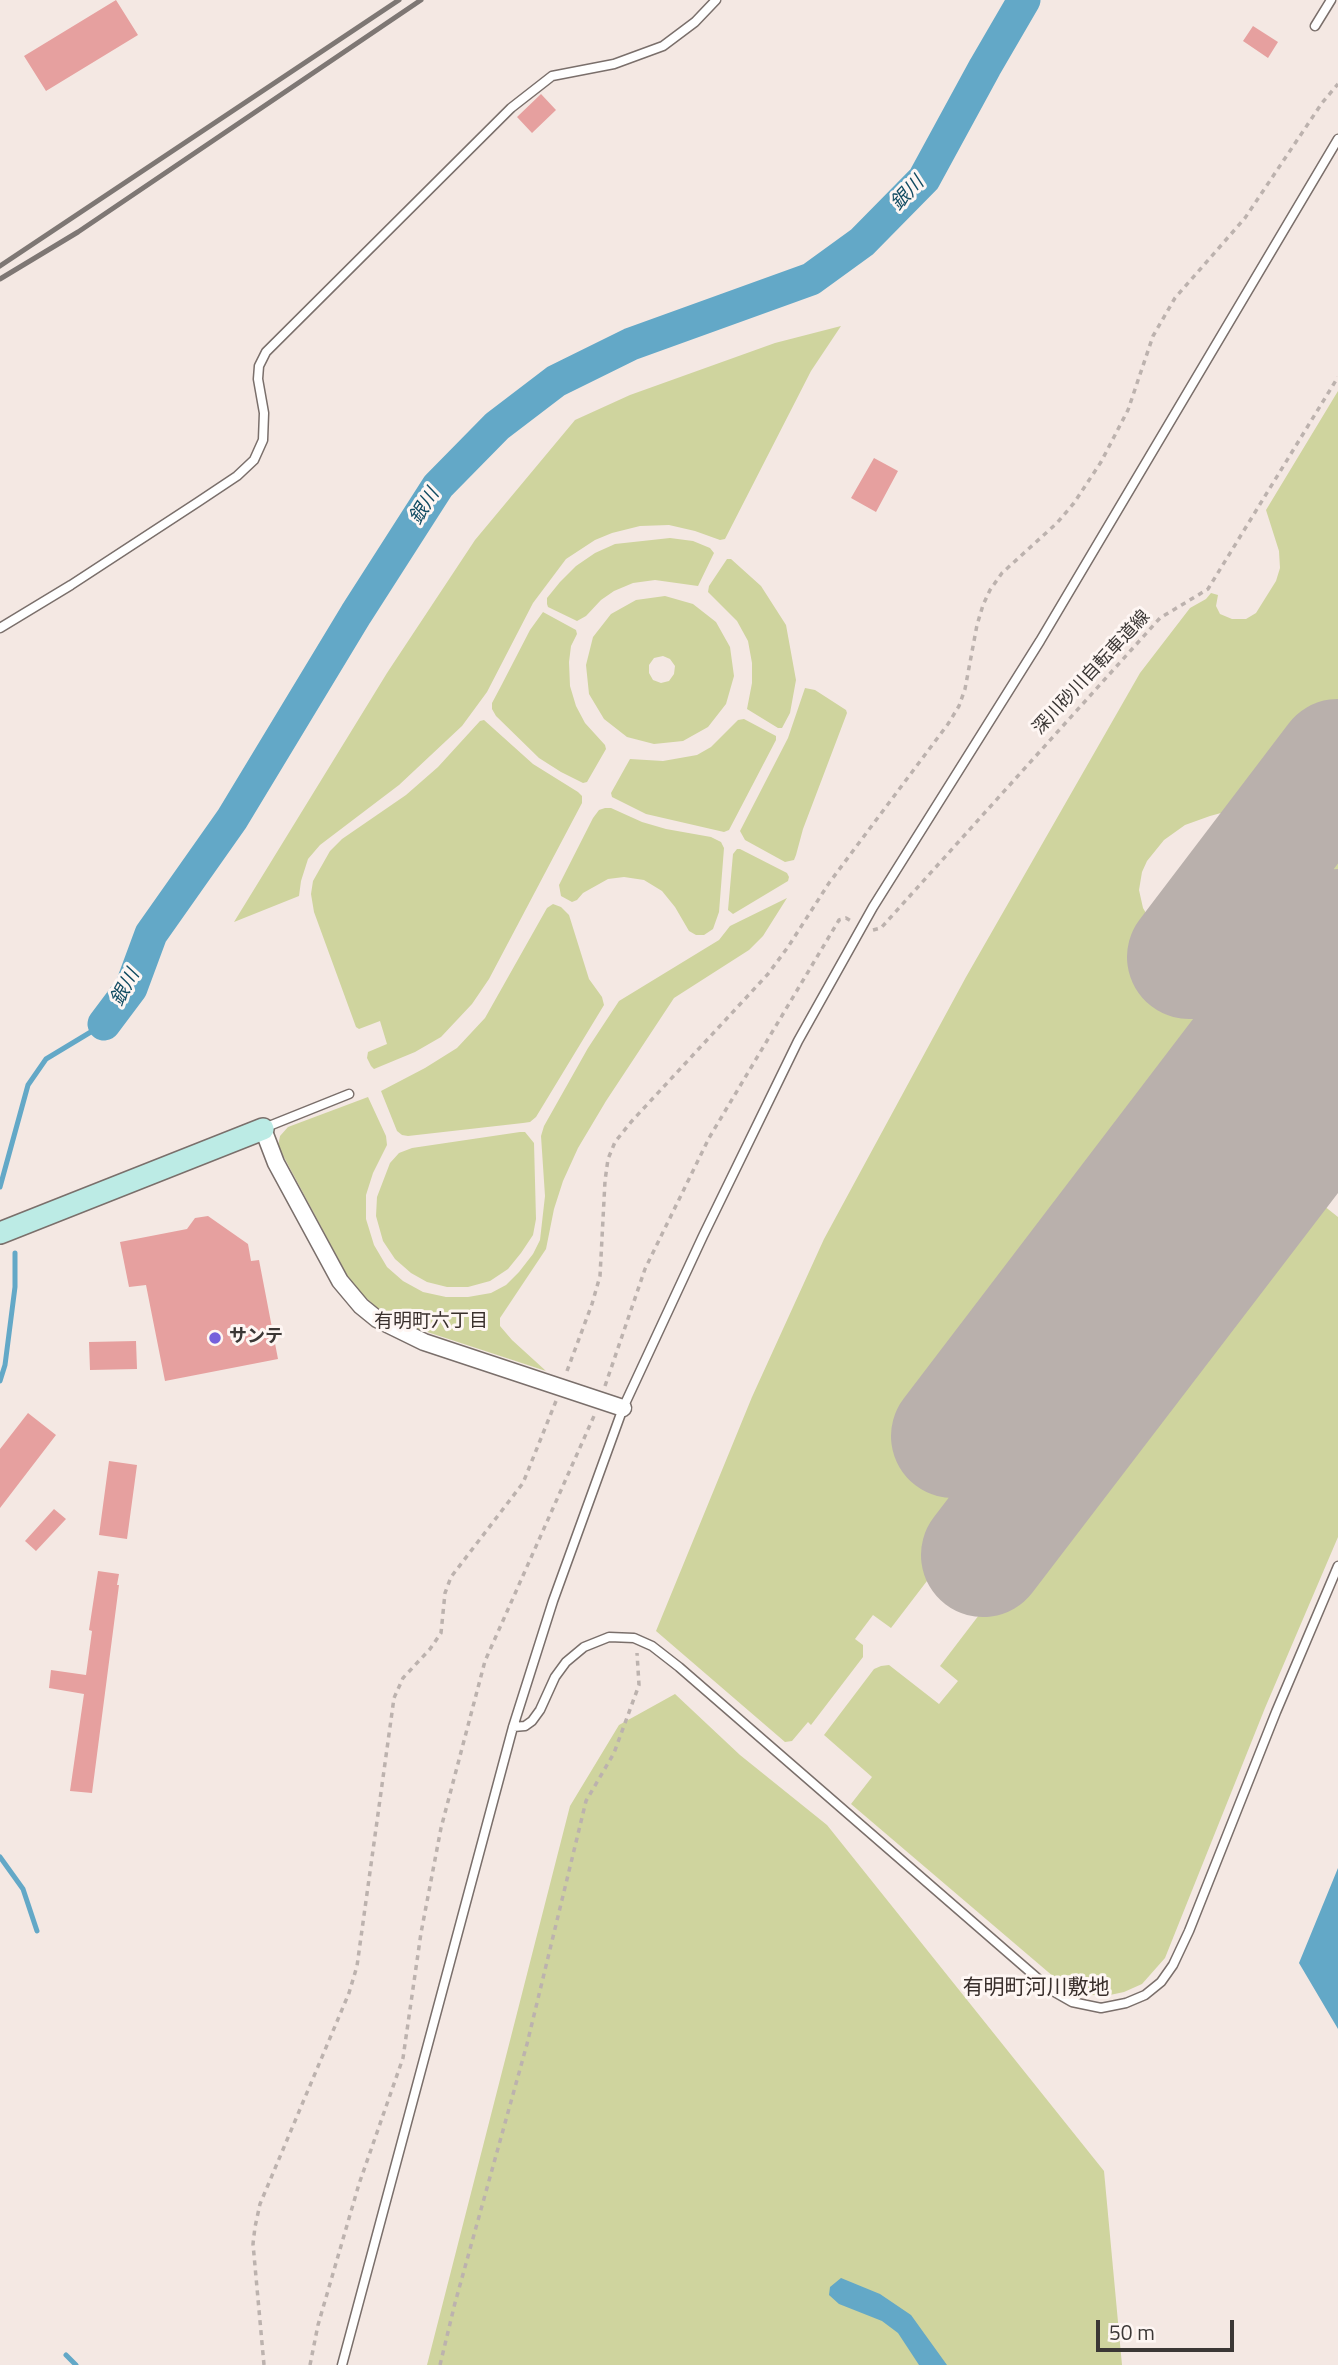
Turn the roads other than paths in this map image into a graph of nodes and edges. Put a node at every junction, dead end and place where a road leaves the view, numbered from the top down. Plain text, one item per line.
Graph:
1 (716, 0) edge
2 (1331, 0) edge
3 (1315, 26) dead end
4 (1338, 139) edge
5 (0, 628) edge
6 (349, 1094) dead end
7 (263, 1129) junction
8 (0, 1233) edge
9 (623, 1408) junction
10 (1338, 1566) edge
11 (513, 1727) junction
12 (342, 2365) edge

1 - 5 lane
2 - 3 lane
4 - 9 lane
6 - 7 lane
7 - 8 street
7 - 9 street
9 - 11 lane
10 - 11 lane
11 - 12 lane

